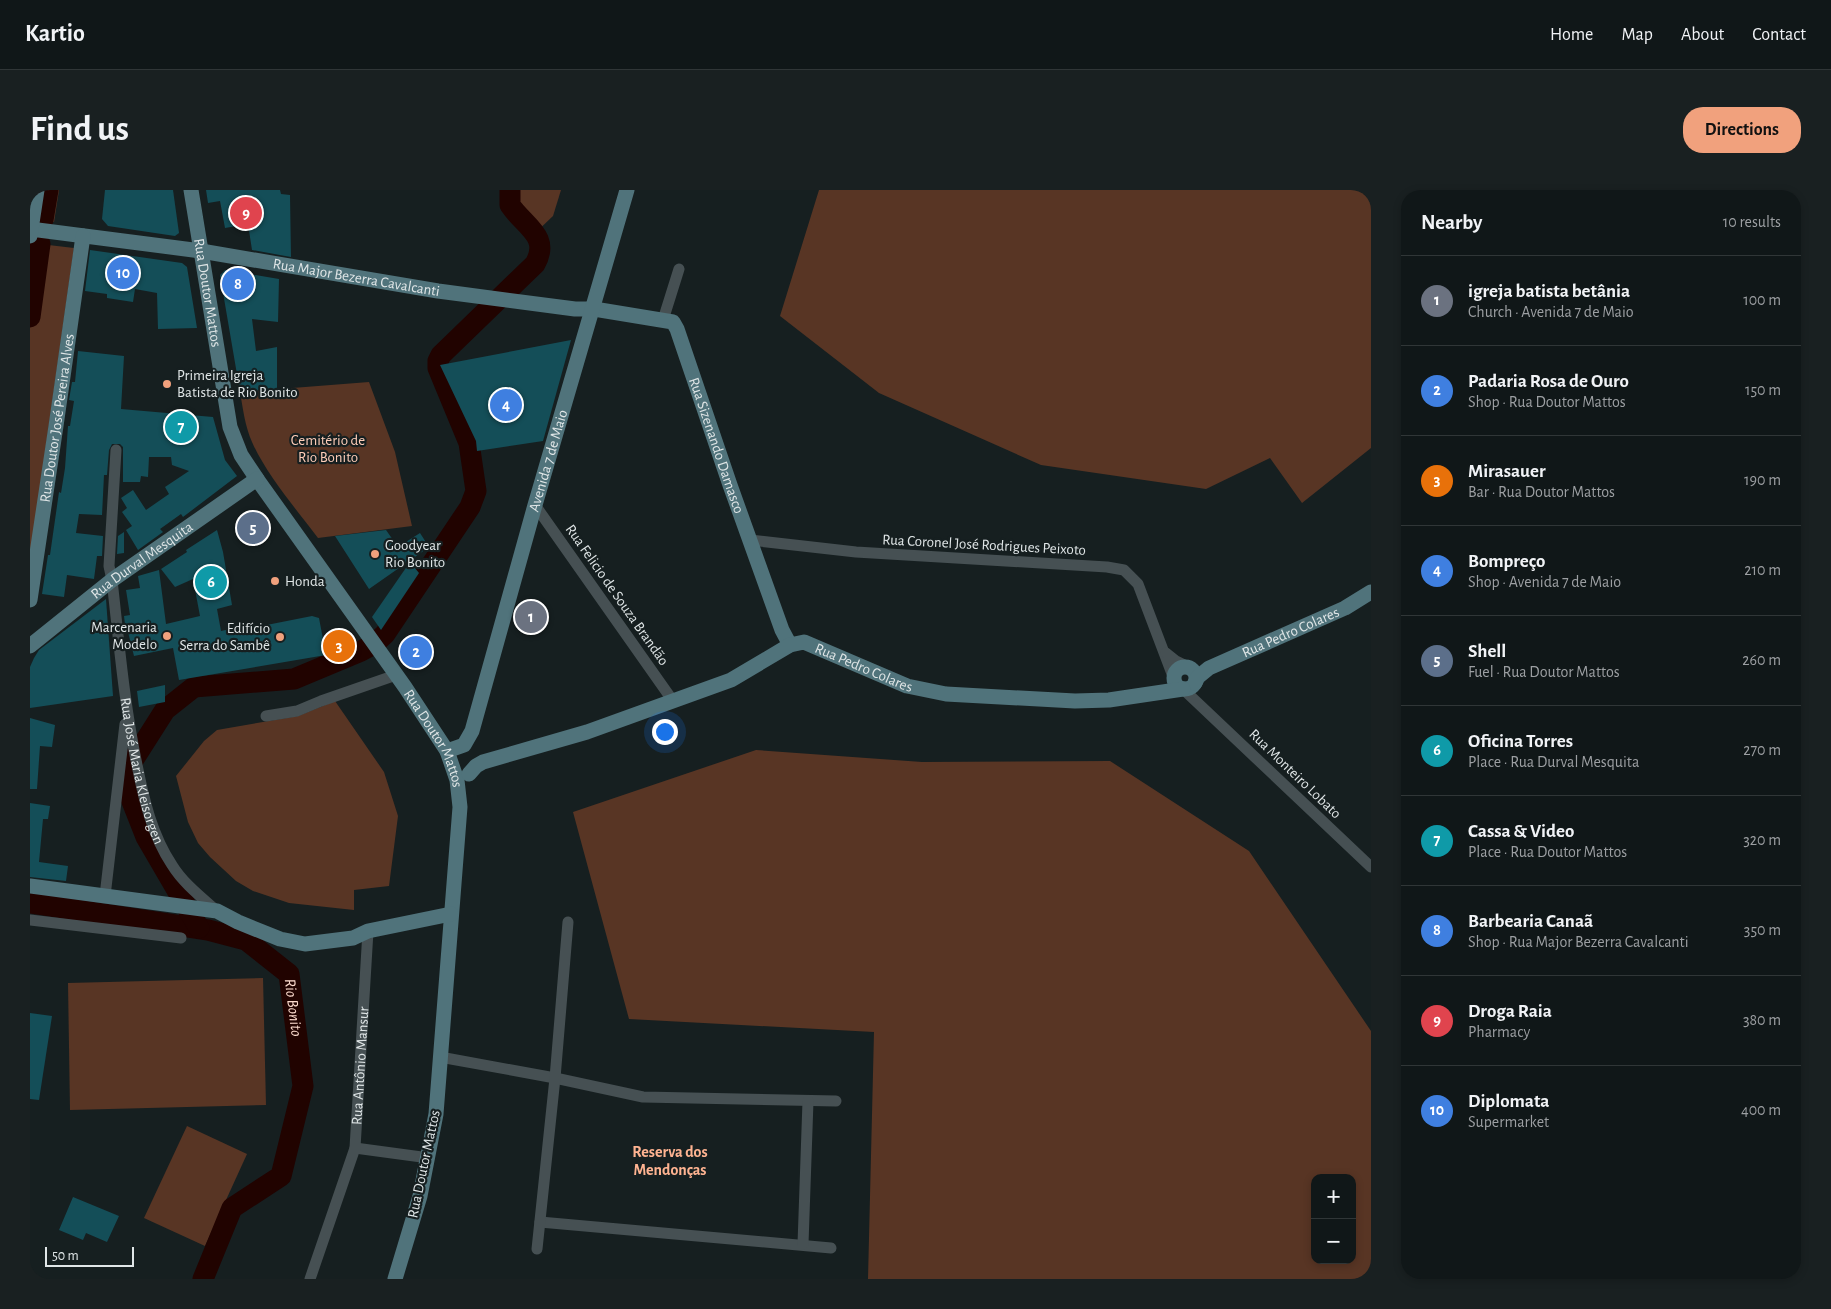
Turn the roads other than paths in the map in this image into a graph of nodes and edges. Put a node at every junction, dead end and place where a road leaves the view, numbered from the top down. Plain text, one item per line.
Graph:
1 (37, 190) edge
2 (191, 190) edge
3 (627, 190) edge
4 (30, 231) edge
5 (84, 236) junction
6 (201, 251) junction
7 (679, 269) dead end
8 (594, 309) junction
9 (663, 320) junction
10 (116, 450) dead end
11 (257, 479) junction
12 (535, 506) junction
13 (750, 540) junction
14 (112, 580) junction
15 (1371, 592) edge
16 (30, 600) edge
17 (790, 645) junction
18 (30, 646) edge
19 (1164, 651) junction
20 (1190, 668) junction
21 (1209, 668) junction
22 (396, 675) junction
23 (1179, 686) junction
24 (674, 701) junction
25 (127, 714) junction
26 (266, 716) dead end
27 (472, 731) junction
28 (447, 751) junction
29 (469, 774) junction
30 (460, 807) junction
31 (1371, 867) edge
32 (30, 886) edge
33 (105, 896) junction
34 (217, 911) junction
35 (451, 914) junction
36 (30, 920) edge
37 (568, 922) dead end
38 (368, 930) junction
39 (181, 938) dead end
40 (440, 1057) junction
41 (555, 1078) junction
42 (808, 1101) junction
43 (836, 1101) dead end
44 (355, 1148) junction
45 (429, 1158) junction
46 (540, 1222) junction
47 (803, 1244) junction
48 (831, 1248) dead end
49 (537, 1249) dead end
50 (310, 1279) edge
51 (395, 1279) edge

1 - 4 street
2 - 6 street, Rua Doutor Mattos
3 - 8 street, Avenida 7 de Maio
4 - 5 street, Rua Major Bezerra Cavalcanti
5 - 6 street, Rua Major Bezerra Cavalcanti
5 - 16 street, Rua Doutor José Pereira Alves
6 - 8 street, Rua Major Bezerra Cavalcanti
6 - 11 street, Rua Doutor Mattos
7 - 9 street
8 - 9 street
8 - 12 street, Avenida 7 de Maio
9 - 13 street, Rua Sizenando Damasco
10 - 14 street, Rua José Maria Kleisorgen
11 - 14 street, Rua Durval Mesquita
11 - 22 street, Rua Doutor Mattos
12 - 24 street, Rua Felicio de Souza Brandão
12 - 27 street, Avenida 7 de Maio
13 - 17 street, Rua Sizenando Damasco
13 - 19 street, Rua Coronel José Rodrigues Peixoto
14 - 18 street, Rua Durval Mesquita
14 - 25 street, Rua José Maria Kleisorgen
15 - 21 street, Rua Pedro Colares
17 - 23 street, Rua Pedro Colares
17 - 24 street
19 - 20 street
19 - 23 street, Rua Coronel José Rodrigues Peixoto
20 - 21 street, Rua Pedro Colares
20 - 23 street
21 - 23 street, Rua Pedro Colares
22 - 26 street
22 - 28 street, Rua Doutor Mattos
23 - 31 street, Rua Monteiro Lobato
24 - 29 street
25 - 33 street
25 - 34 street, Rua José Maria Kleisorgen
27 - 28 street, Avenida 7 de Maio
27 - 29 street, Avenida 7 de Maio
28 - 30 street, Rua Doutor Mattos
29 - 30 street, Avenida 7 de Maio
30 - 35 street, Rua Doutor Mattos
32 - 33 street
33 - 34 street
34 - 38 street, Rua José Maria Kleisorgen
35 - 38 street
35 - 40 street, Rua Doutor Mattos
36 - 39 street
37 - 41 street
38 - 44 street, Rua Antônio Mansur
40 - 41 street
40 - 45 street, Rua Doutor Mattos
41 - 42 street
41 - 46 street
42 - 43 street
42 - 47 street
44 - 45 street
44 - 50 street, Rua Antônio Mansur
45 - 51 street, Rua Doutor Mattos
46 - 47 street
46 - 49 street
47 - 48 street

